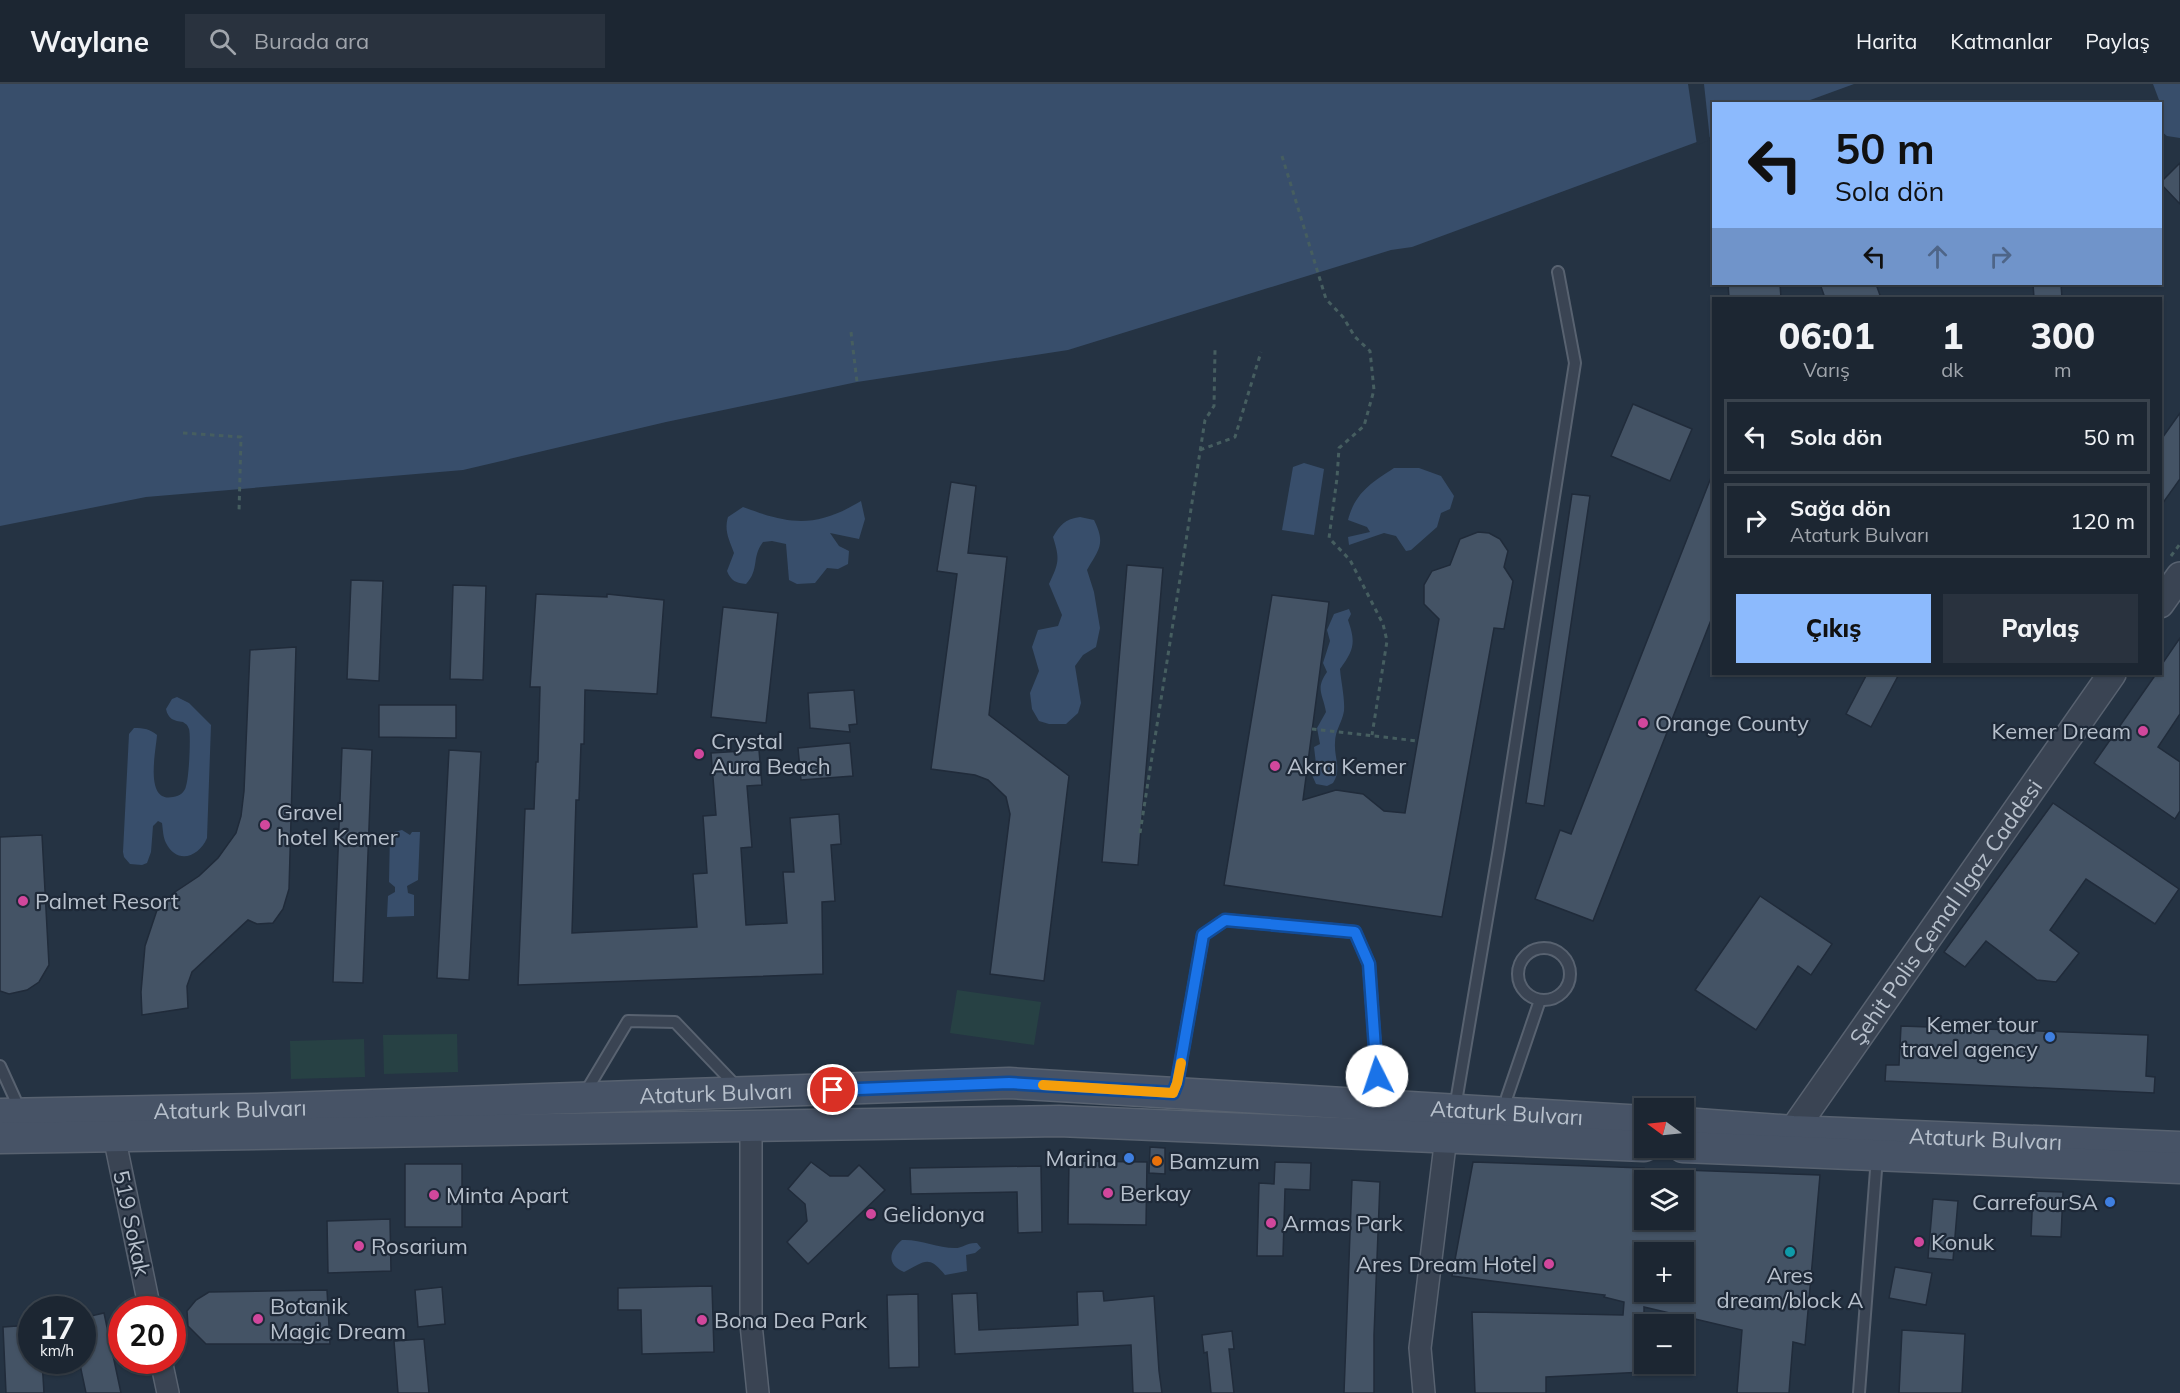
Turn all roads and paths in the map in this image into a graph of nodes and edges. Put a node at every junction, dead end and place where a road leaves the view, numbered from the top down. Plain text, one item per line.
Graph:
1 (1282, 156) dead end
2 (1558, 272) dead end
3 (851, 332) dead end
4 (1215, 350) dead end
5 (1261, 352) dead end
6 (857, 382) dead end
7 (183, 433) dead end
8 (1200, 450) junction
9 (239, 512) dead end
10 (2180, 576) edge
11 (2162, 601) edge
12 (2111, 675) edge
13 (1312, 729) dead end
14 (1372, 735) junction
15 (1418, 741) dead end
16 (1140, 833) dead end
17 (1540, 1000) junction
18 (0, 1066) edge
19 (743, 1093) junction
20 (1173, 1093) junction
21 (582, 1098) junction
22 (1394, 1105) junction
23 (1455, 1108) junction
24 (1505, 1111) junction
25 (11, 1113) edge
26 (1634, 1120) edge
27 (1694, 1125) edge
28 (751, 1126) junction
29 (114, 1136) junction
30 (1446, 1137) junction
31 (0, 1138) edge
32 (1786, 1141) junction
33 (1634, 1146) edge
34 (1694, 1146) edge
35 (2180, 1147) edge
36 (1878, 1155) junction
37 (2180, 1168) edge
38 (147, 1296) edge
39 (164, 1374) edge
40 (168, 1393) edge
41 (758, 1393) edge
42 (1424, 1393) edge
43 (1859, 1393) edge

1 - 14 path
2 - 23 lane
3 - 6 path
4 - 8 path
5 - 8 path
7 - 9 path
8 - 16 path
10 - 11 street
12 - 32 street, Şehit Polis Çemal Ilgaz Caddesi
13 - 14 path
14 - 15 path
17 - 17 lane
17 - 24 lane
18 - 25 lane
19 - 20 main road, Ataturk Bulvarı
19 - 21 main road, Ataturk Bulvarı
19 - 21 lane
20 - 22 main road, Ataturk Bulvarı
20 - 22 lane
21 - 25 main road, Ataturk Bulvarı
22 - 23 main road, Ataturk Bulvarı
23 - 24 main road, Ataturk Bulvarı
24 - 26 main road, Ataturk Bulvarı
27 - 32 main road, Ataturk Bulvarı
28 - 29 main road, Ataturk Bulvarı
28 - 30 main road, Ataturk Bulvarı
28 - 41 street
29 - 31 main road, Ataturk Bulvarı
29 - 38 street, 519 Sokak
30 - 33 main road, Ataturk Bulvarı
30 - 42 street
32 - 34 main road, Ataturk Bulvarı
32 - 35 main road, Ataturk Bulvarı
32 - 36 main road, Ataturk Bulvarı
36 - 37 main road, Ataturk Bulvarı
36 - 43 lane
39 - 40 street

